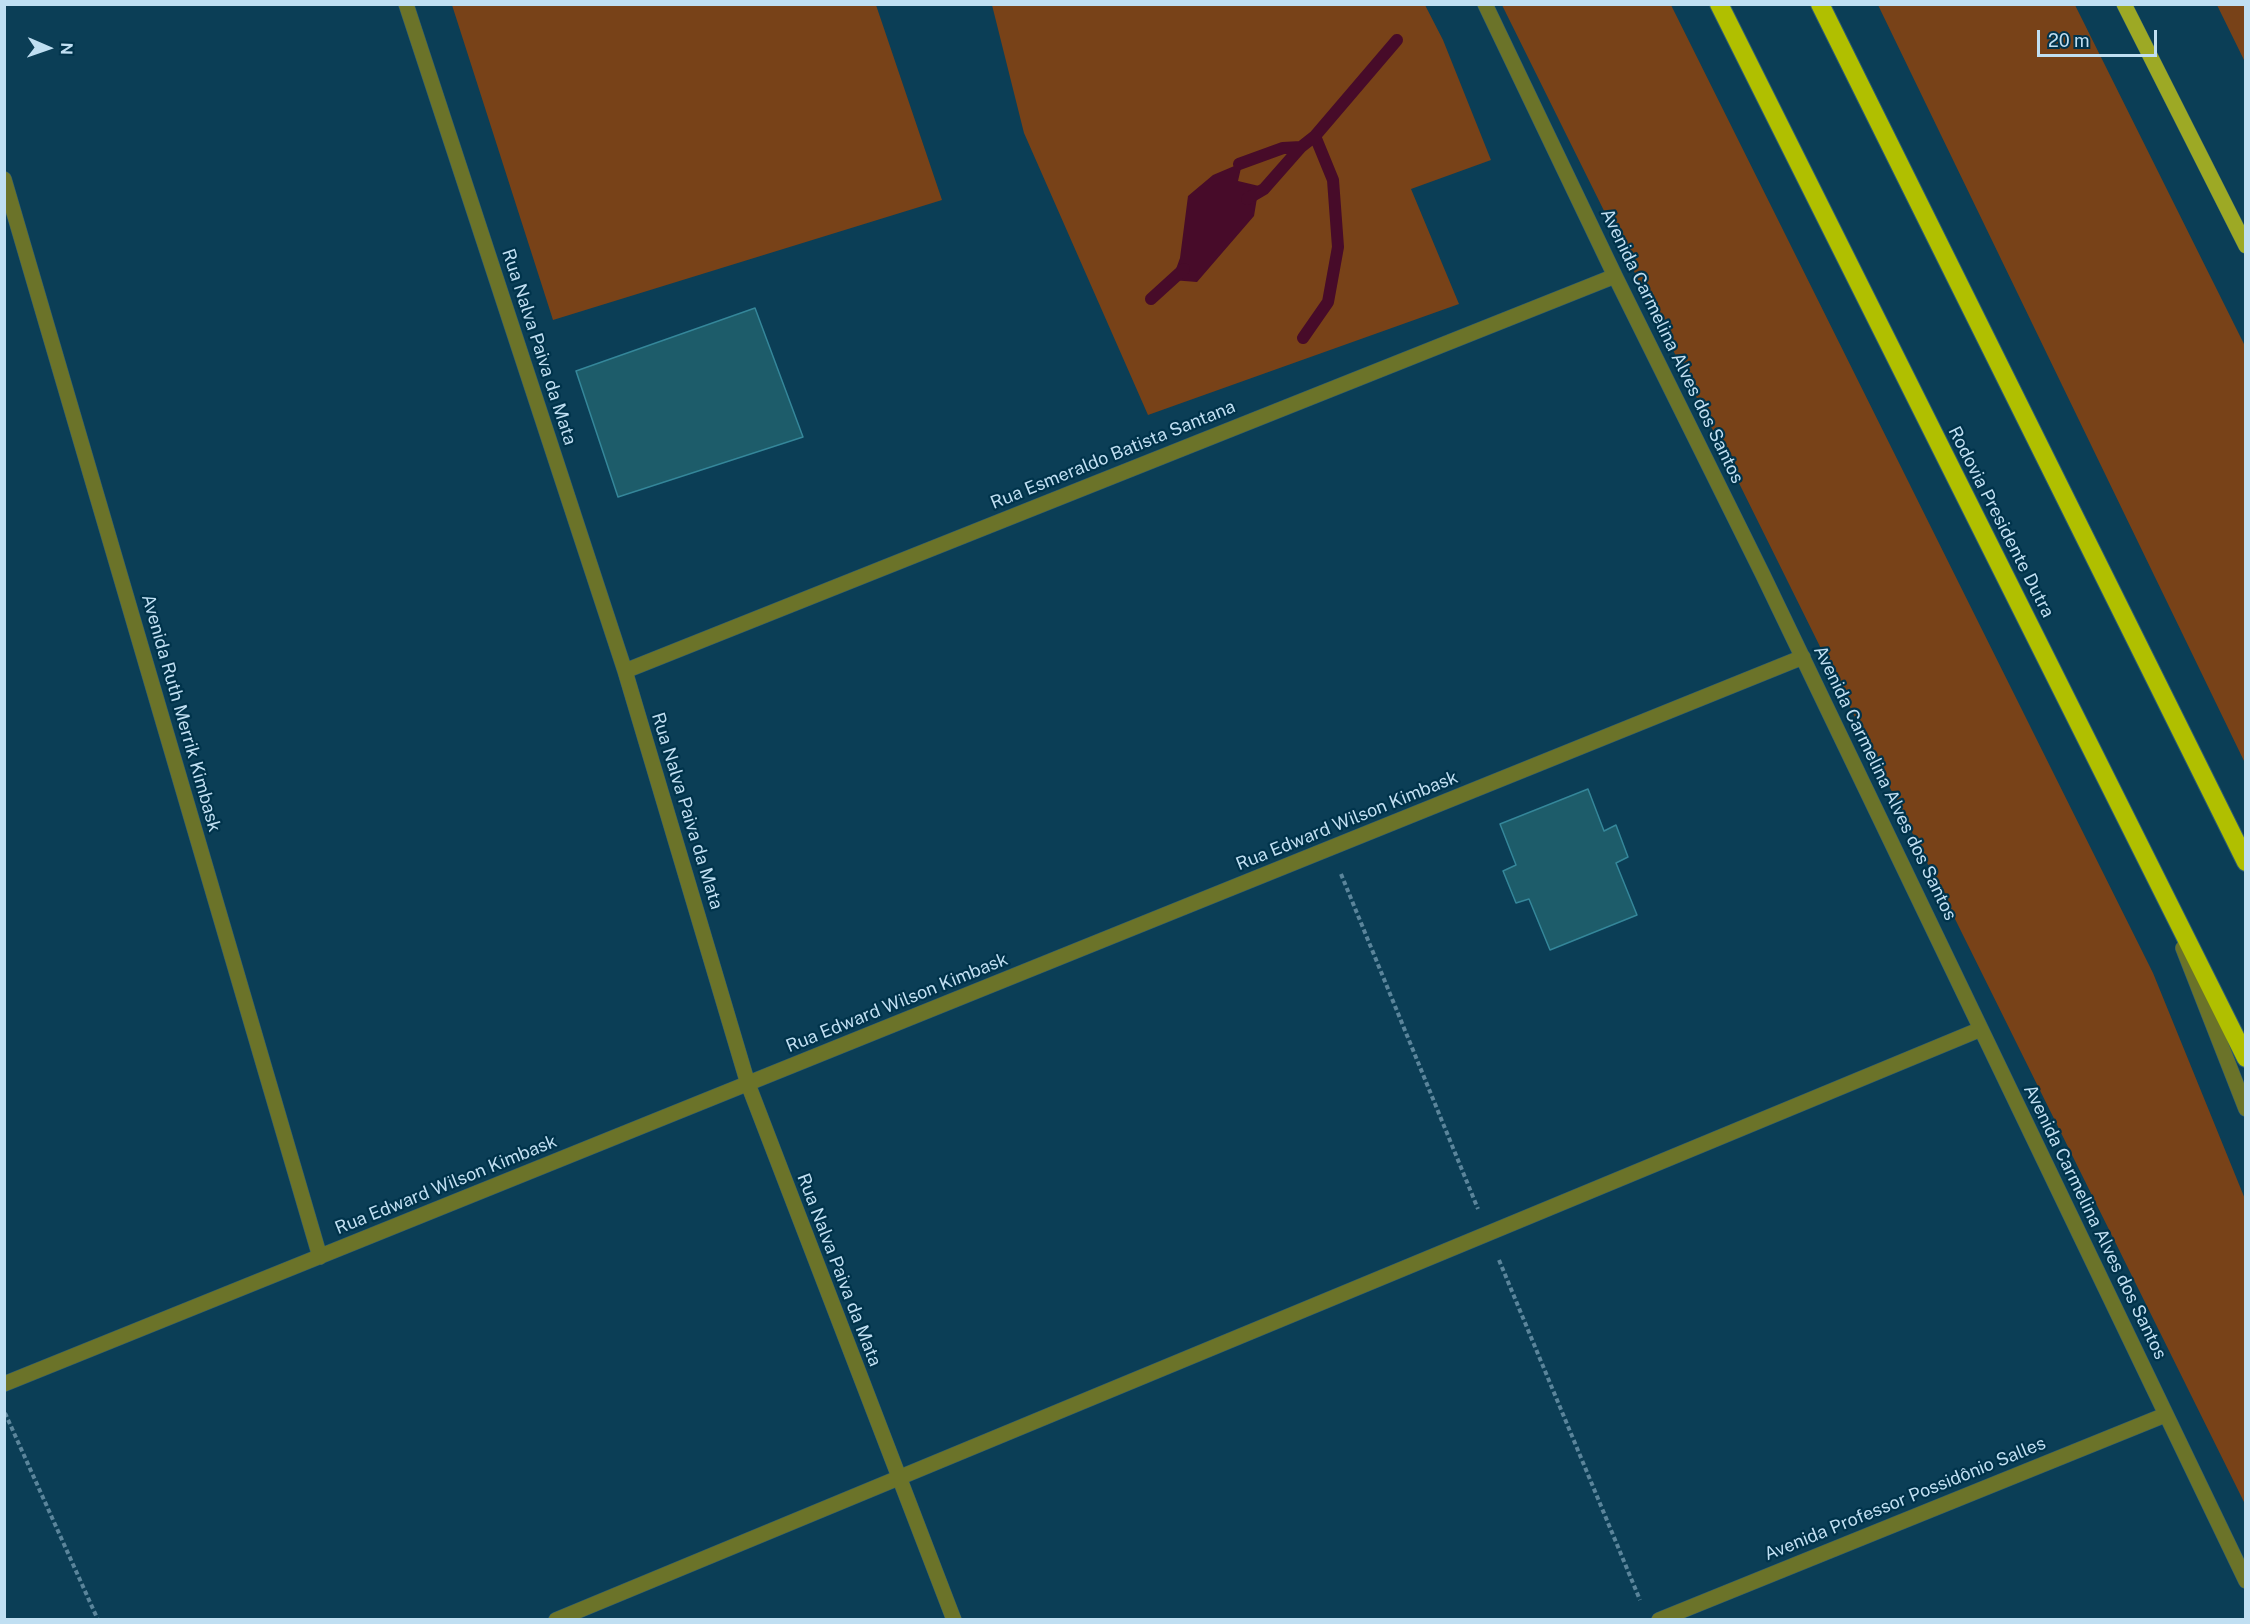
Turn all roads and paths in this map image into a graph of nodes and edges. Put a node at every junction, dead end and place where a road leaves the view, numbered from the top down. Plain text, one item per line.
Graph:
1 (406, 4) edge
2 (1485, 4) edge
3 (1719, 4) edge
4 (1820, 4) edge
5 (2124, 4) edge
6 (4, 179) edge
7 (2246, 246) edge
8 (1616, 276) junction
9 (1803, 657) junction
10 (625, 671) junction
11 (2240, 847) edge
12 (2246, 862) edge
13 (2157, 881) junction
14 (1981, 1029) junction
15 (2246, 1058) edge
16 (748, 1084) junction
17 (2246, 1109) edge
18 (320, 1257) junction
19 (4, 1384) edge
20 (4, 1412) edge
21 (2165, 1415) junction
22 (898, 1478) junction
23 (2246, 1581) edge
24 (98, 1620) edge
25 (556, 1620) edge
26 (954, 1620) edge
27 (1659, 1620) edge

1 - 10 street, Rua Nalva Paiva da Mata
2 - 8 street, Avenida Carmelina Alves dos Santos
3 - 13 highway, Rodovia Presidente Dutra
4 - 11 highway
5 - 7 main road
6 - 18 street, Avenida Ruth Merrik Kimbask
8 - 9 street, Avenida Carmelina Alves dos Santos
8 - 10 street, Rua Esmeraldo Batista Santana
9 - 14 street, Avenida Carmelina Alves dos Santos
9 - 16 street, Rua Edward Wilson Kimbask
10 - 16 street, Rua Nalva Paiva da Mata
11 - 12 highway
13 - 15 highway, Rodovia Presidente Dutra
13 - 17 street
14 - 21 street, Avenida Carmelina Alves dos Santos
14 - 22 street
16 - 18 street, Rua Edward Wilson Kimbask
16 - 22 street, Rua Nalva Paiva da Mata
18 - 19 street, Rua Edward Wilson Kimbask
20 - 24 path
21 - 23 street, Avenida Carmelina Alves dos Santos
21 - 27 street, Avenida Professor Possidônio Salles
22 - 25 street
22 - 26 street, Rua Nalva Paiva da Mata

